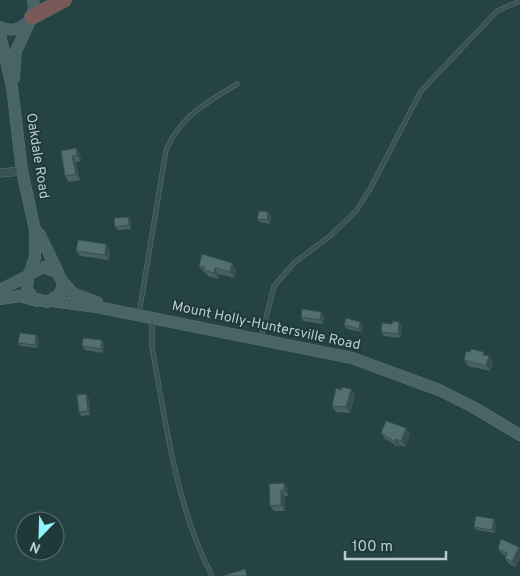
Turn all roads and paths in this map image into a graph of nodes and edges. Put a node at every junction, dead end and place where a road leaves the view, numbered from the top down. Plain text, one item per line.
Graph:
1 (33, 0) edge
2 (64, 0) edge
3 (520, 0) edge
4 (31, 19) junction
5 (0, 27) edge
6 (0, 34) edge
7 (237, 84) dead end
8 (12, 87) junction
9 (22, 171) junction
10 (0, 174) edge
11 (35, 230) junction
12 (30, 274) junction
13 (60, 277) junction
14 (0, 290) edge
15 (0, 299) edge
16 (37, 301) junction
17 (51, 301) junction
18 (138, 316) junction
19 (152, 319) junction
20 (260, 340) junction
21 (520, 435) edge
22 (212, 576) edge

1 - 4 main road
2 - 4 highway
3 - 20 lane
4 - 5 main road
4 - 8 main road, Oakdale Road
6 - 8 main road, Oakdale Road
7 - 18 lane
8 - 9 main road, Oakdale Road
9 - 10 street
9 - 11 main road, Oakdale Road
11 - 12 main road, Oakdale Road
11 - 13 main road, Oakdale Road
12 - 13 main road
12 - 14 main road
12 - 16 main road
13 - 17 main road
13 - 18 main road, Mount Holly-Huntersville Road
15 - 16 main road
16 - 17 main road
17 - 18 main road, Mount Holly-Huntersville Road
18 - 19 main road, Mount Holly-Huntersville Road
19 - 20 main road, Mount Holly-Huntersville Road
19 - 22 lane
20 - 21 main road, Mount Holly-Huntersville Road

